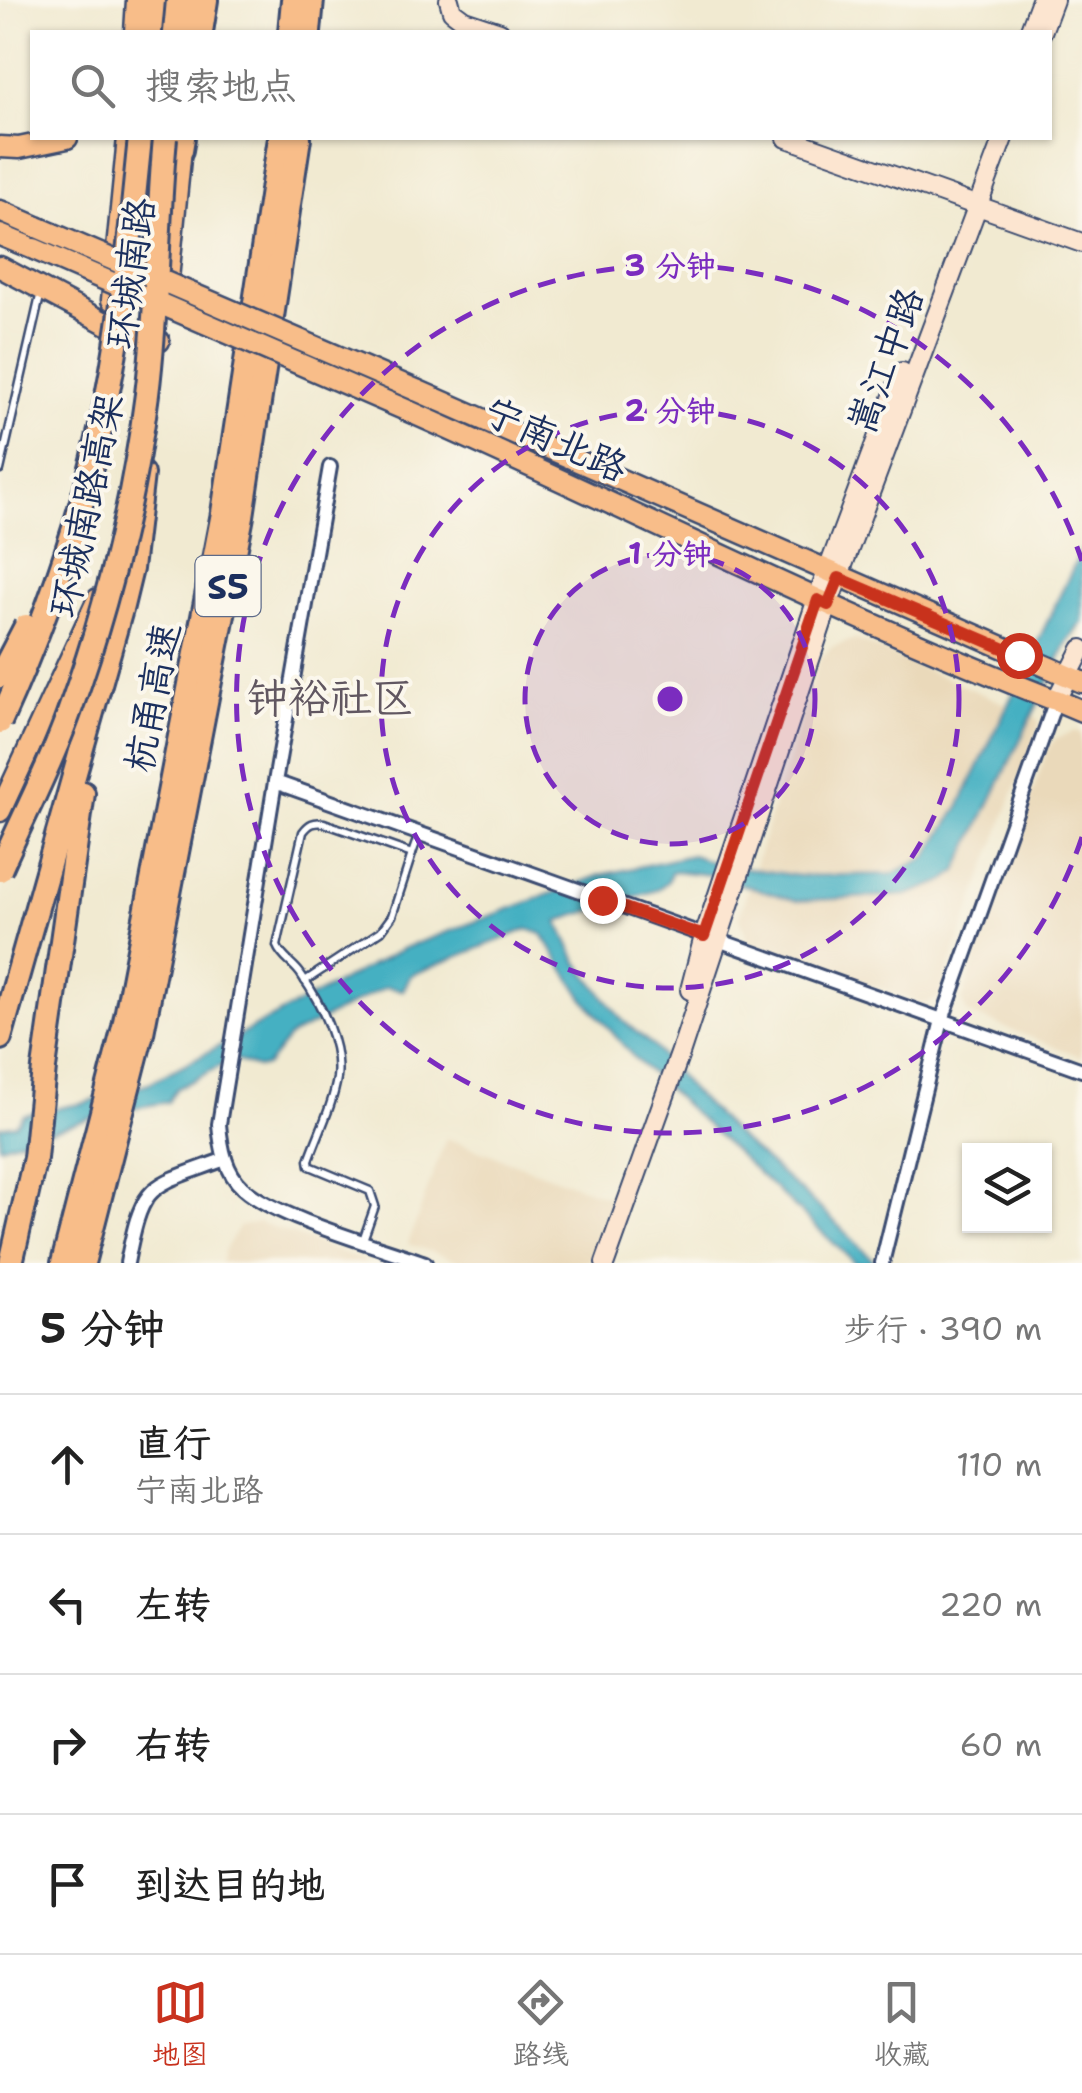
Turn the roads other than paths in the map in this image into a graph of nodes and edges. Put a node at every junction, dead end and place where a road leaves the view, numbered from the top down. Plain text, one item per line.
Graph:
1 (139, 0) edge
2 (152, 0) edge
3 (178, 0) edge
4 (190, 0) edge
5 (206, 0) edge
6 (293, 0) edge
7 (312, 0) edge
8 (449, 0) edge
9 (1041, 0) edge
10 (1054, 0) edge
11 (136, 30) edge
12 (150, 30) edge
13 (175, 30) edge
14 (188, 30) edge
15 (201, 30) edge
16 (290, 30) edge
17 (309, 30) edge
18 (494, 30) edge
19 (1030, 30) edge
20 (1043, 30) edge
21 (57, 140) edge
22 (129, 140) edge
23 (129, 140) edge
24 (280, 140) edge
25 (299, 140) edge
26 (793, 140) edge
27 (989, 140) edge
28 (1002, 140) edge
29 (178, 141) edge
30 (0, 147) edge
31 (972, 205) junction
32 (0, 211) edge
33 (0, 235) edge
34 (1082, 243) edge
35 (0, 268) edge
36 (42, 292) junction
37 (109, 325) junction
38 (159, 341) junction
39 (147, 396) junction
40 (330, 467) dead end
41 (0, 470) edge
42 (73, 534) junction
43 (833, 575) junction
44 (823, 602) junction
45 (1082, 649) edge
46 (110, 650) junction
47 (0, 676) edge
48 (1072, 678) edge
49 (1054, 699) junction
50 (0, 706) edge
51 (1082, 710) edge
52 (0, 722) edge
53 (275, 782) junction
54 (0, 811) edge
55 (419, 834) junction
56 (412, 854) junction
57 (0, 870) edge
58 (711, 939) junction
59 (306, 982) junction
60 (942, 1020) junction
61 (133, 1030) junction
62 (0, 1038) edge
63 (1082, 1070) edge
64 (226, 1159) junction
65 (95, 1178) junction
66 (363, 1240) junction
67 (883, 1260) edge
68 (10, 1263) edge
69 (64, 1263) edge
70 (83, 1263) edge
71 (127, 1263) edge
72 (425, 1263) edge
73 (594, 1263) edge
74 (605, 1263) edge

1 - 11 highway
2 - 12 highway
3 - 13 highway
4 - 14 main road
5 - 15 highway
6 - 16 highway
7 - 17 highway
8 - 18 street
9 - 19 street
10 - 20 street
21 - 30 main road
22 - 37 main road, 环城南路
23 - 42 highway, 环城南路高架, bridge
24 - 61 highway, 杭甬高速 / S5
25 - 61 highway, 杭甬高速 / S5
26 - 31 street
27 - 31 street, 嵩江中路
28 - 31 street, 嵩江中路
29 - 38 main road, 环城南路
29 - 39 highway, 环城南路高架, bridge
31 - 34 street
31 - 43 street, 嵩江中路
32 - 43 main road, 宁南北路, bridge
33 - 44 main road, 宁南北路, bridge
35 - 36 main road
36 - 37 main road
36 - 41 lane
37 - 38 main road
37 - 50 main road, 环城南路
38 - 54 main road, 环城南路
39 - 46 highway, bridge
39 - 57 highway, 环城南路高架, bridge
40 - 53 street
42 - 47 highway, bridge
42 - 52 highway, 环城南路高架, bridge
43 - 44 street, 嵩江中路
43 - 48 main road, 宁南北路
44 - 49 main road, 宁南北路
44 - 58 street
44 - 58 street
45 - 48 street
46 - 62 highway
46 - 68 highway
48 - 49 street
49 - 51 main road, 宁南北路
49 - 60 street
53 - 55 street
53 - 64 street
55 - 56 lane
55 - 58 street
56 - 59 lane
56 - 59 lane
58 - 60 street
58 - 73 street
58 - 74 street
59 - 66 lane
60 - 63 street
60 - 67 street
61 - 65 highway, 杭甬高速 / S5
64 - 66 street
64 - 71 street
65 - 69 highway, 杭甬高速 / S5
65 - 70 highway, 杭甬高速 / S5
66 - 72 street

